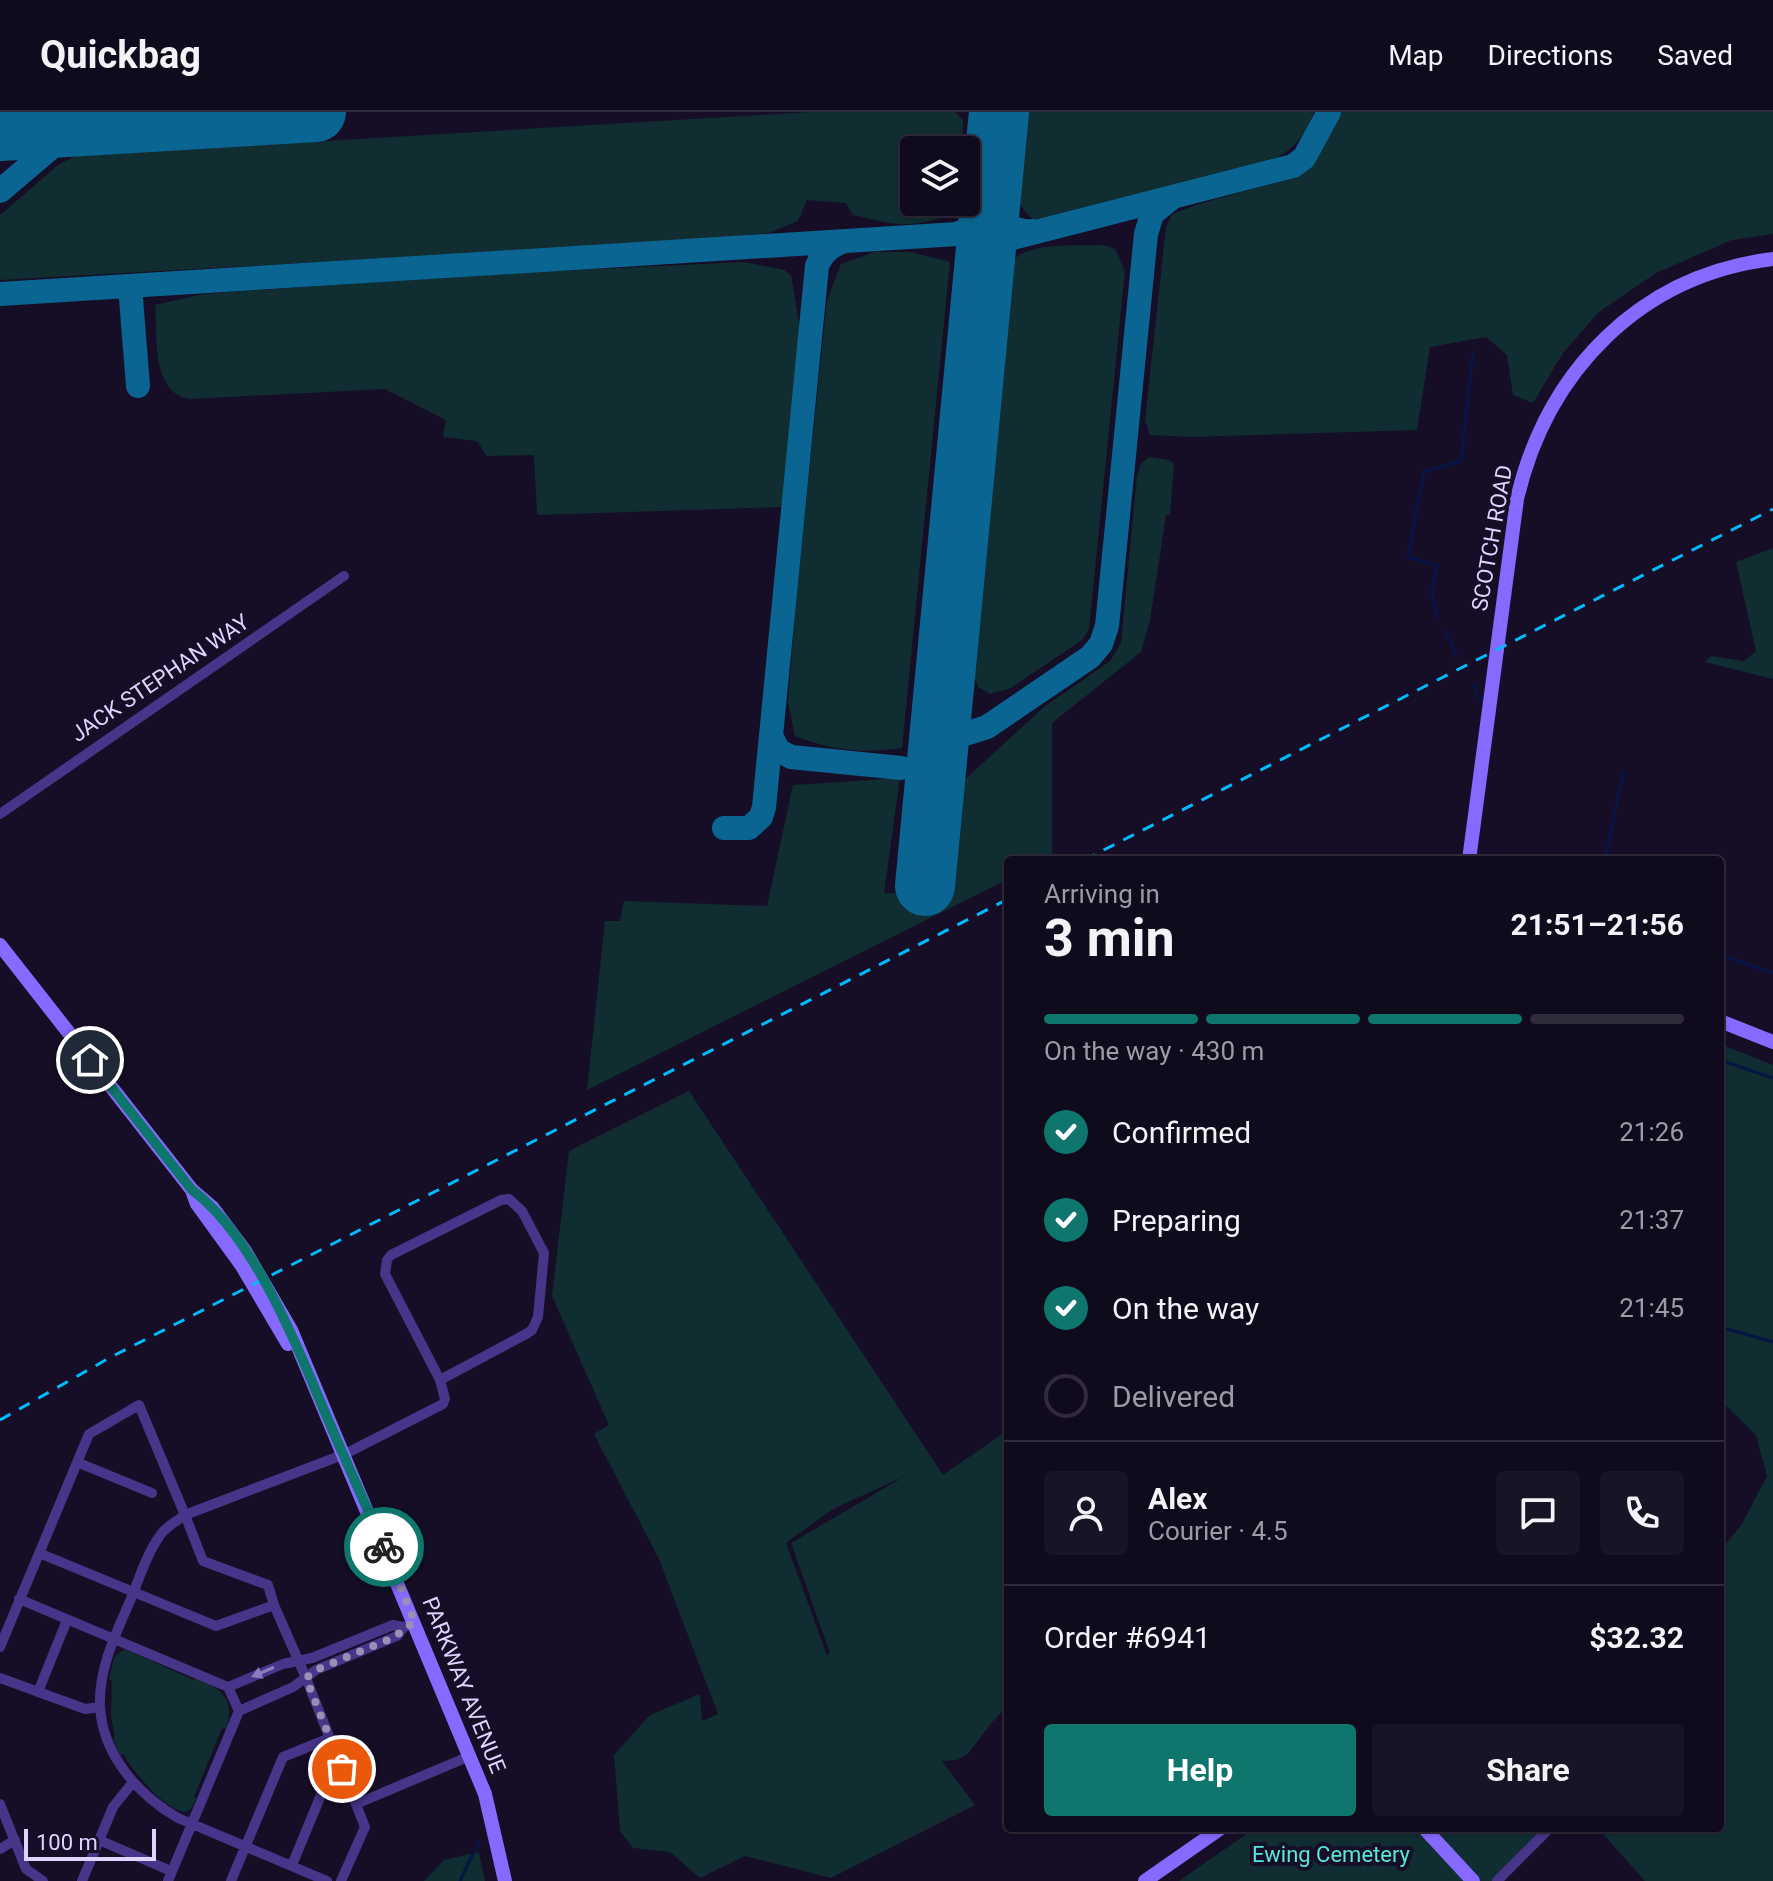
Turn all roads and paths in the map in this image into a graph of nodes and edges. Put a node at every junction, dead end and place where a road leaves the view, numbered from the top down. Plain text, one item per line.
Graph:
1 (1773, 259) edge
2 (344, 576) dead end
3 (0, 814) edge
4 (1470, 856) edge
5 (0, 945) edge
6 (1724, 1023) edge
7 (1773, 1042) edge
8 (440, 1380) junction
9 (345, 1454) junction
10 (79, 1463) junction
11 (152, 1493) dead end
12 (185, 1515) junction
13 (39, 1553) junction
14 (134, 1592) junction
15 (19, 1599) junction
16 (274, 1605) junction
17 (67, 1620) junction
18 (410, 1625) junction
19 (114, 1638) junction
20 (0, 1647) edge
21 (299, 1661) junction
22 (0, 1678) edge
23 (306, 1678) junction
24 (228, 1687) junction
25 (38, 1692) junction
26 (100, 1707) junction
27 (239, 1711) junction
28 (330, 1738) junction
29 (470, 1756) junction
30 (342, 1769) junction
31 (133, 1782) junction
32 (0, 1804) edge
33 (356, 1804) junction
34 (192, 1824) junction
35 (1215, 1832) edge
36 (1428, 1832) edge
37 (1546, 1832) edge
38 (15, 1840) junction
39 (99, 1840) junction
40 (246, 1846) junction
41 (0, 1849) edge
42 (292, 1865) junction
43 (170, 1876) edge
44 (43, 1881) edge
45 (82, 1881) edge
46 (231, 1881) edge
47 (327, 1881) edge
48 (341, 1881) edge
49 (505, 1881) edge
50 (1145, 1881) edge
51 (1473, 1881) edge
52 (1497, 1881) edge

1 - 4 main road, SCOTCH ROAD
2 - 3 street, JACK STEPHAN WAY
5 - 9 main road, PARKWAY AVENUE
6 - 7 main road
8 - 8 street
8 - 9 street
9 - 12 street
9 - 18 main road, PARKWAY AVENUE
10 - 11 street
10 - 12 street
10 - 13 street
12 - 14 street
12 - 16 street
13 - 14 street
13 - 15 street
14 - 16 street
14 - 19 street
15 - 17 street
15 - 20 street
16 - 21 street
17 - 19 street
17 - 25 street
18 - 21 street
18 - 23 street
18 - 29 main road, PARKWAY AVENUE
19 - 24 street
19 - 26 street
21 - 23 street
21 -> 24 street
22 - 25 street
23 - 27 street
23 - 28 street
24 - 27 street
25 - 26 street
26 - 31 street
27 - 34 street
28 - 30 street
28 - 40 street
29 - 33 street
29 - 49 main road, PARKWAY AVENUE
30 - 33 street
30 - 42 street
31 - 34 street
31 - 39 street
32 - 38 street
33 - 48 street
34 - 40 street
34 - 43 street
35 - 50 main road
36 - 51 main road
37 - 52 street
38 - 41 street
38 - 44 street
39 - 43 street
39 - 45 street
40 - 42 street
40 - 46 street
42 - 47 street

